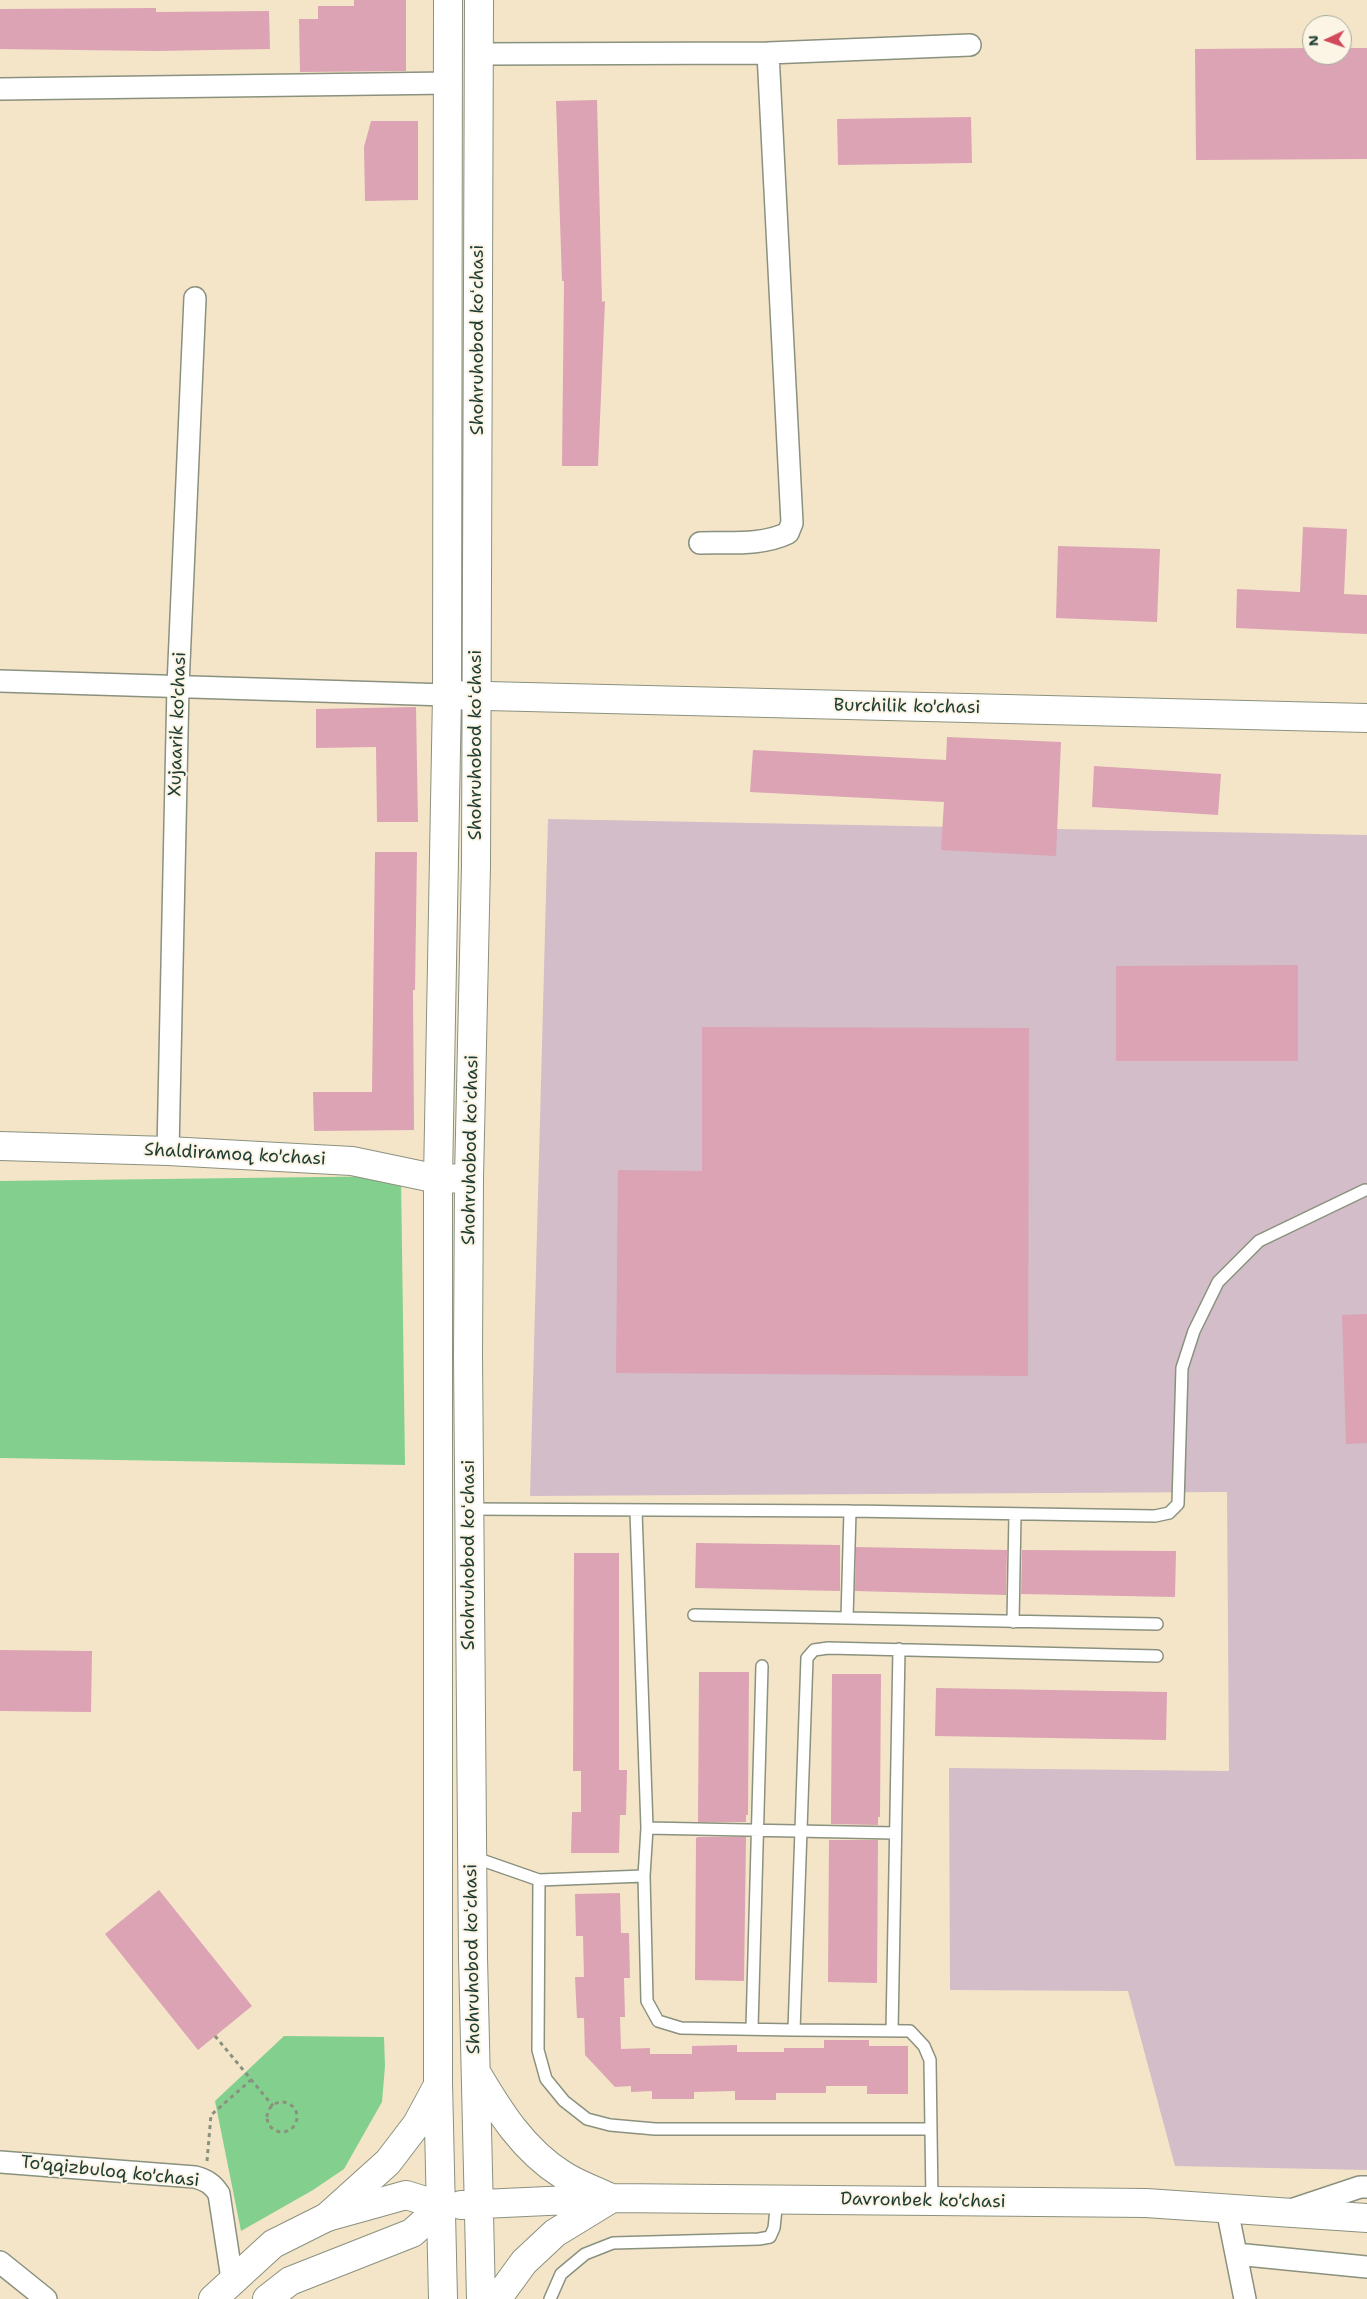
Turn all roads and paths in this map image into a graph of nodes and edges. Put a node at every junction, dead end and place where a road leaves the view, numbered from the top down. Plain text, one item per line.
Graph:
1 (448, 0) edge
2 (479, 0) edge
3 (970, 45) dead end
4 (768, 53) junction
5 (480, 54) junction
6 (450, 83) junction
7 (0, 89) edge
8 (195, 298) dead end
9 (700, 543) dead end
10 (0, 681) edge
11 (178, 686) junction
12 (447, 695) junction
13 (476, 696) junction
14 (1367, 718) edge
15 (0, 1146) edge
16 (168, 1151) junction
17 (469, 1178) junction
18 (438, 1179) junction
19 (1365, 1190) dead end
20 (469, 1510) junction
21 (636, 1511) junction
22 (850, 1511) junction
23 (1015, 1514) junction
24 (694, 1615) dead end
25 (847, 1618) junction
26 (1013, 1622) junction
27 (1157, 1624) dead end
28 (899, 1649) junction
29 (1157, 1656) dead end
30 (762, 1666) dead end
31 (647, 1828) junction
32 (757, 1830) junction
33 (802, 1830) junction
34 (895, 1833) junction
35 (472, 1856) junction
36 (644, 1876) junction
37 (539, 1880) junction
38 (752, 2028) junction
39 (794, 2030) junction
40 (892, 2031) junction
41 (215, 2036) dead end
42 (474, 2068) junction
43 (252, 2080) junction
44 (438, 2083) junction
45 (273, 2106) junction
46 (931, 2129) junction
47 (2, 2165) edge
48 (205, 2180) junction
49 (1367, 2188) edge
50 (612, 2198) junction
51 (777, 2200) junction
52 (932, 2202) junction
53 (479, 2204) junction
54 (442, 2206) junction
55 (1227, 2208) junction
56 (1285, 2212) junction
57 (327, 2217) junction
58 (1367, 2218) edge
59 (1236, 2254) junction
60 (0, 2262) edge
61 (1367, 2267) edge
62 (232, 2279) junction
63 (46, 2299) edge
64 (213, 2299) edge
65 (267, 2299) edge
66 (443, 2299) edge
67 (481, 2299) edge
68 (497, 2299) edge
69 (550, 2299) edge
70 (1245, 2299) edge

1 - 6 main road, Shohruhobod koʻchasi
2 - 5 main road, Shohruhobod koʻchasi
3 - 4 street
4 - 5 street
4 - 9 street
5 - 13 main road, Shohruhobod koʻchasi
6 - 7 street
6 - 12 main road, Shohruhobod koʻchasi
8 - 11 street, Xujaarik ko'chasi
10 - 11 street
11 - 12 street
11 - 16 street, Xujaarik ko'chasi
12 - 13 main road, Burchilik ko'chasi
12 - 18 main road, Shohruhobod koʻchasi
13 - 14 main road, Burchilik ko'chasi
13 - 17 main road, Shohruhobod koʻchasi
15 - 16 main road, Shaldiramoq ko'chasi
16 - 18 main road, Shaldiramoq ko'chasi
17 - 18 main road, Shaldiramoq ko'chasi
17 - 20 main road, Shohruhobod koʻchasi
18 - 44 main road, Shohruhobod koʻchasi
19 - 23 lane
20 - 21 lane
20 - 35 main road, Shohruhobod koʻchasi
21 - 22 lane
21 - 31 lane
22 - 23 lane
22 - 25 lane
23 - 26 lane
24 - 25 lane
25 - 26 lane
26 - 27 lane
28 - 29 lane
28 - 33 lane
28 - 34 lane
30 - 32 lane
31 - 32 lane
31 - 36 lane
32 - 33 lane
32 - 38 lane
33 - 34 lane
33 - 39 lane
34 - 40 lane
35 - 37 lane
35 - 42 main road, Shohruhobod koʻchasi
36 - 37 lane
36 - 38 lane
37 - 46 lane
38 - 39 lane
39 - 40 lane
40 - 46 lane
41 - 43 path
42 - 50 main road
42 - 53 main road, Shohruhobod koʻchasi
43 - 45 path
43 - 48 path
44 - 54 main road, Shohruhobod koʻchasi
44 - 57 main road
45 - 45 path
46 - 52 lane
47 - 48 street, To'qqizbuloq ko'chasi
48 - 62 street, To'qqizbuloq ko'chasi
49 - 56 street
50 - 51 main road, Davronbek ko'chasi
50 - 53 main road, Davronbek ko'chasi
50 - 68 main road
51 - 52 main road, Davronbek ko'chasi
51 - 69 lane
52 - 55 main road, Davronbek ko'chasi
53 - 54 main road, Davronbek ko'chasi
53 - 67 main road, Shohruhobod koʻchasi
54 - 57 main road
54 - 65 main road
54 - 66 main road, Shohruhobod koʻchasi
55 - 56 main road, Davronbek ko'chasi
55 - 59 street
56 - 58 main road, Davronbek ko'chasi
57 - 62 main road
59 - 61 street
59 - 70 street
60 - 63 street
62 - 64 main road

